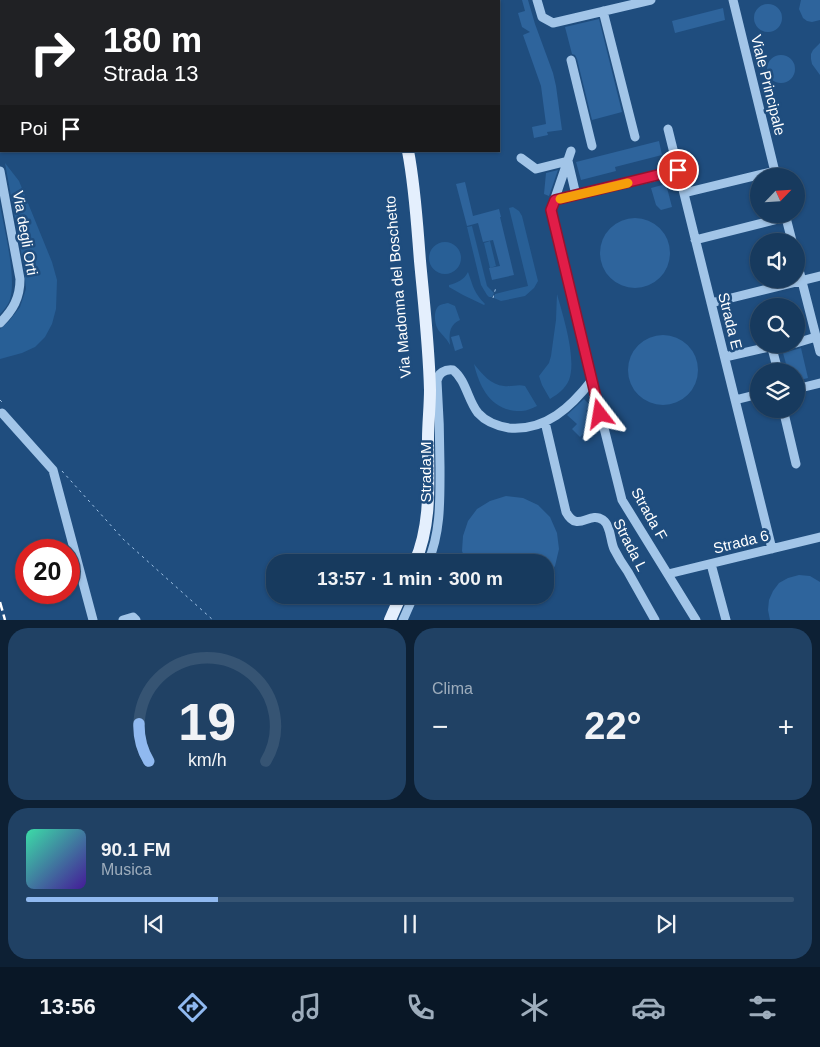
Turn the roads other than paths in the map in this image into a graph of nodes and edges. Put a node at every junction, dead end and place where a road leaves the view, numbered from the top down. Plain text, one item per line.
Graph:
1 (537, 0) edge
2 (651, 0) edge
3 (732, 0) edge
4 (603, 11) junction
5 (571, 60) dead end
6 (668, 129) dead end
7 (636, 137) dead end
8 (592, 146) dead end
9 (571, 151) dead end
10 (402, 152) edge
11 (408, 152) edge
12 (521, 158) dead end
13 (568, 161) junction
14 (774, 168) edge
15 (678, 170) junction
16 (0, 171) edge
17 (750, 179) edge
18 (684, 193) junction
19 (576, 195) junction
20 (555, 200) junction
21 (757, 223) edge
22 (695, 240) junction
23 (820, 276) edge
24 (805, 279) edge
25 (772, 288) edge
26 (804, 288) edge
27 (711, 304) junction
28 (0, 323) edge
29 (817, 333) edge
30 (805, 339) edge
31 (750, 351) edge
32 (820, 352) edge
33 (725, 357) junction
34 (592, 380) junction
35 (820, 383) edge
36 (805, 387) edge
37 (750, 396) edge
38 (735, 400) junction
39 (4, 410) road end
40 (785, 418) edge
41 (428, 420) junction
42 (545, 422) junction
43 (796, 464) dead end
44 (820, 537) edge
45 (772, 549) junction
46 (418, 554) edge
47 (431, 554) edge
48 (711, 564) junction
49 (668, 574) junction
50 (397, 604) edge
51 (410, 604) edge
52 (93, 620) edge
53 (123, 620) edge
54 (136, 620) edge
55 (390, 620) edge
56 (403, 620) edge
57 (655, 620) edge
58 (696, 620) edge
59 (726, 620) edge

1 - 4 street
2 - 4 street
3 - 14 street, Viale Principale
4 - 7 street
5 - 8 street
6 - 15 street, Strada E
9 - 13 street, Strada F
10 - 41 main road, Via Madonna del Boschetto
11 - 41 main road, Via Madonna del Boschetto
12 - 13 street
13 - 19 street
13 - 20 street, Strada F
15 - 18 street, Strada E
15 - 19 street
16 - 28 street, Via degli Orti
17 - 18 street
18 - 22 street, Strada E
19 - 20 street
20 - 34 street, Strada F
21 - 22 street
22 - 27 street, Strada E
23 - 24 street
25 - 27 street
26 - 29 street
27 - 33 street, Strada E
29 - 30 street
29 - 32 street
31 - 33 street
33 - 38 street, Strada E
34 - 42 street
34 - 49 street, Strada F
35 - 36 street
37 - 38 street
38 - 45 street, Strada E
39 - 52 street
40 - 43 street
41 - 46 main road, Via Madonna del Boschetto
42 - 47 street, Strada M
42 - 57 street, Strada L
44 - 45 street, Strada 6
45 - 48 street, Strada 6
48 - 49 street, Strada 6
48 - 59 street
49 - 58 street, Strada F
50 - 55 main road
51 - 56 street
53 - 54 street

